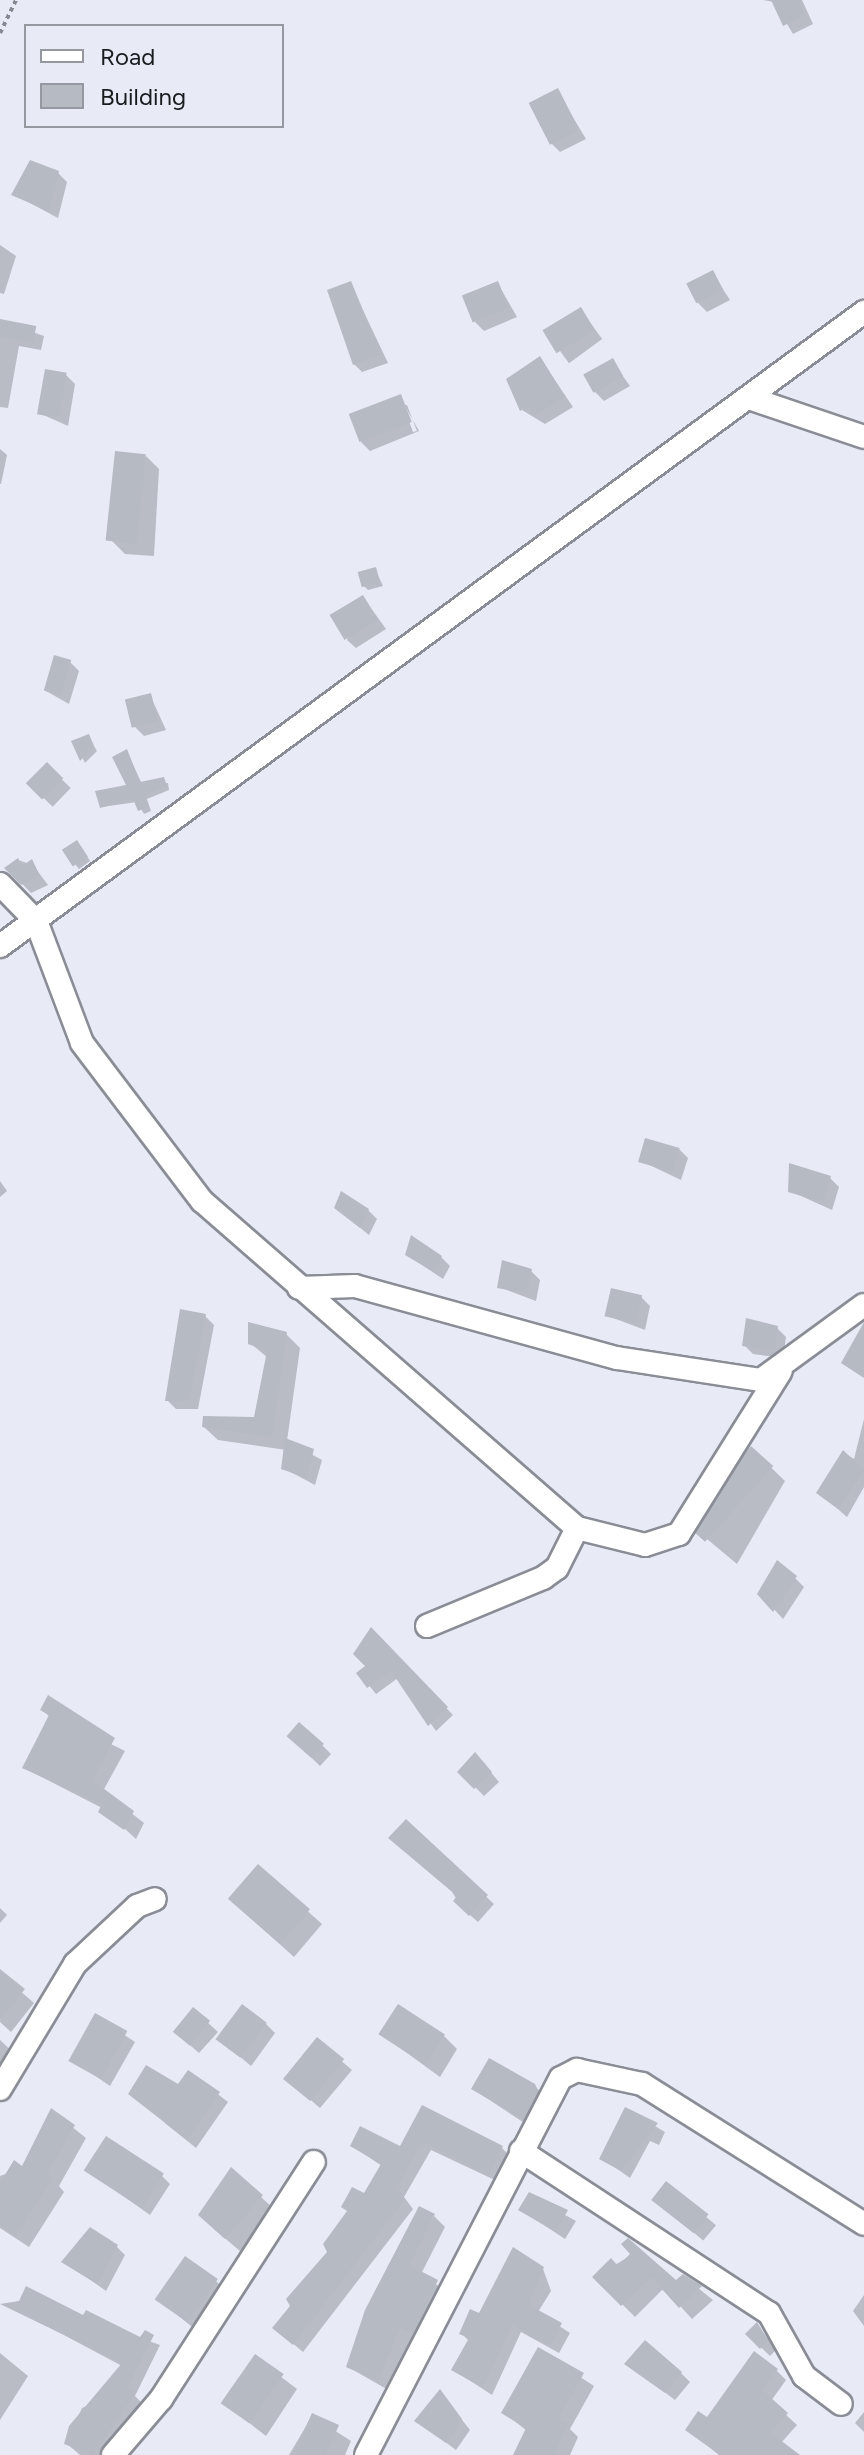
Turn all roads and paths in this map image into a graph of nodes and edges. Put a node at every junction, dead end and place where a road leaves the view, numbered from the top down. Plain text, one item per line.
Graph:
1 (16, 0) edge
2 (0, 33) edge
3 (864, 312) edge
4 (752, 399) junction
5 (864, 437) edge
6 (0, 884) edge
7 (36, 921) junction
8 (0, 946) edge
9 (299, 1288) junction
10 (860, 1312) edge
11 (781, 1371) junction
12 (577, 1528) junction
13 (427, 1626) dead end
14 (155, 1899) dead end
15 (0, 2089) edge
16 (521, 2151) junction
17 (314, 2162) dead end
18 (864, 2224) edge
19 (841, 2404) dead end
20 (113, 2455) edge
21 (366, 2455) edge

1 - 2 path
3 - 4 street
4 - 5 street
4 - 7 street
6 - 7 street
7 - 8 street
7 - 9 street
9 - 11 street
9 - 12 street
10 - 11 street
11 - 12 street
12 - 13 street
14 - 15 street
16 - 18 street
16 - 19 street
16 - 21 street
17 - 20 street

